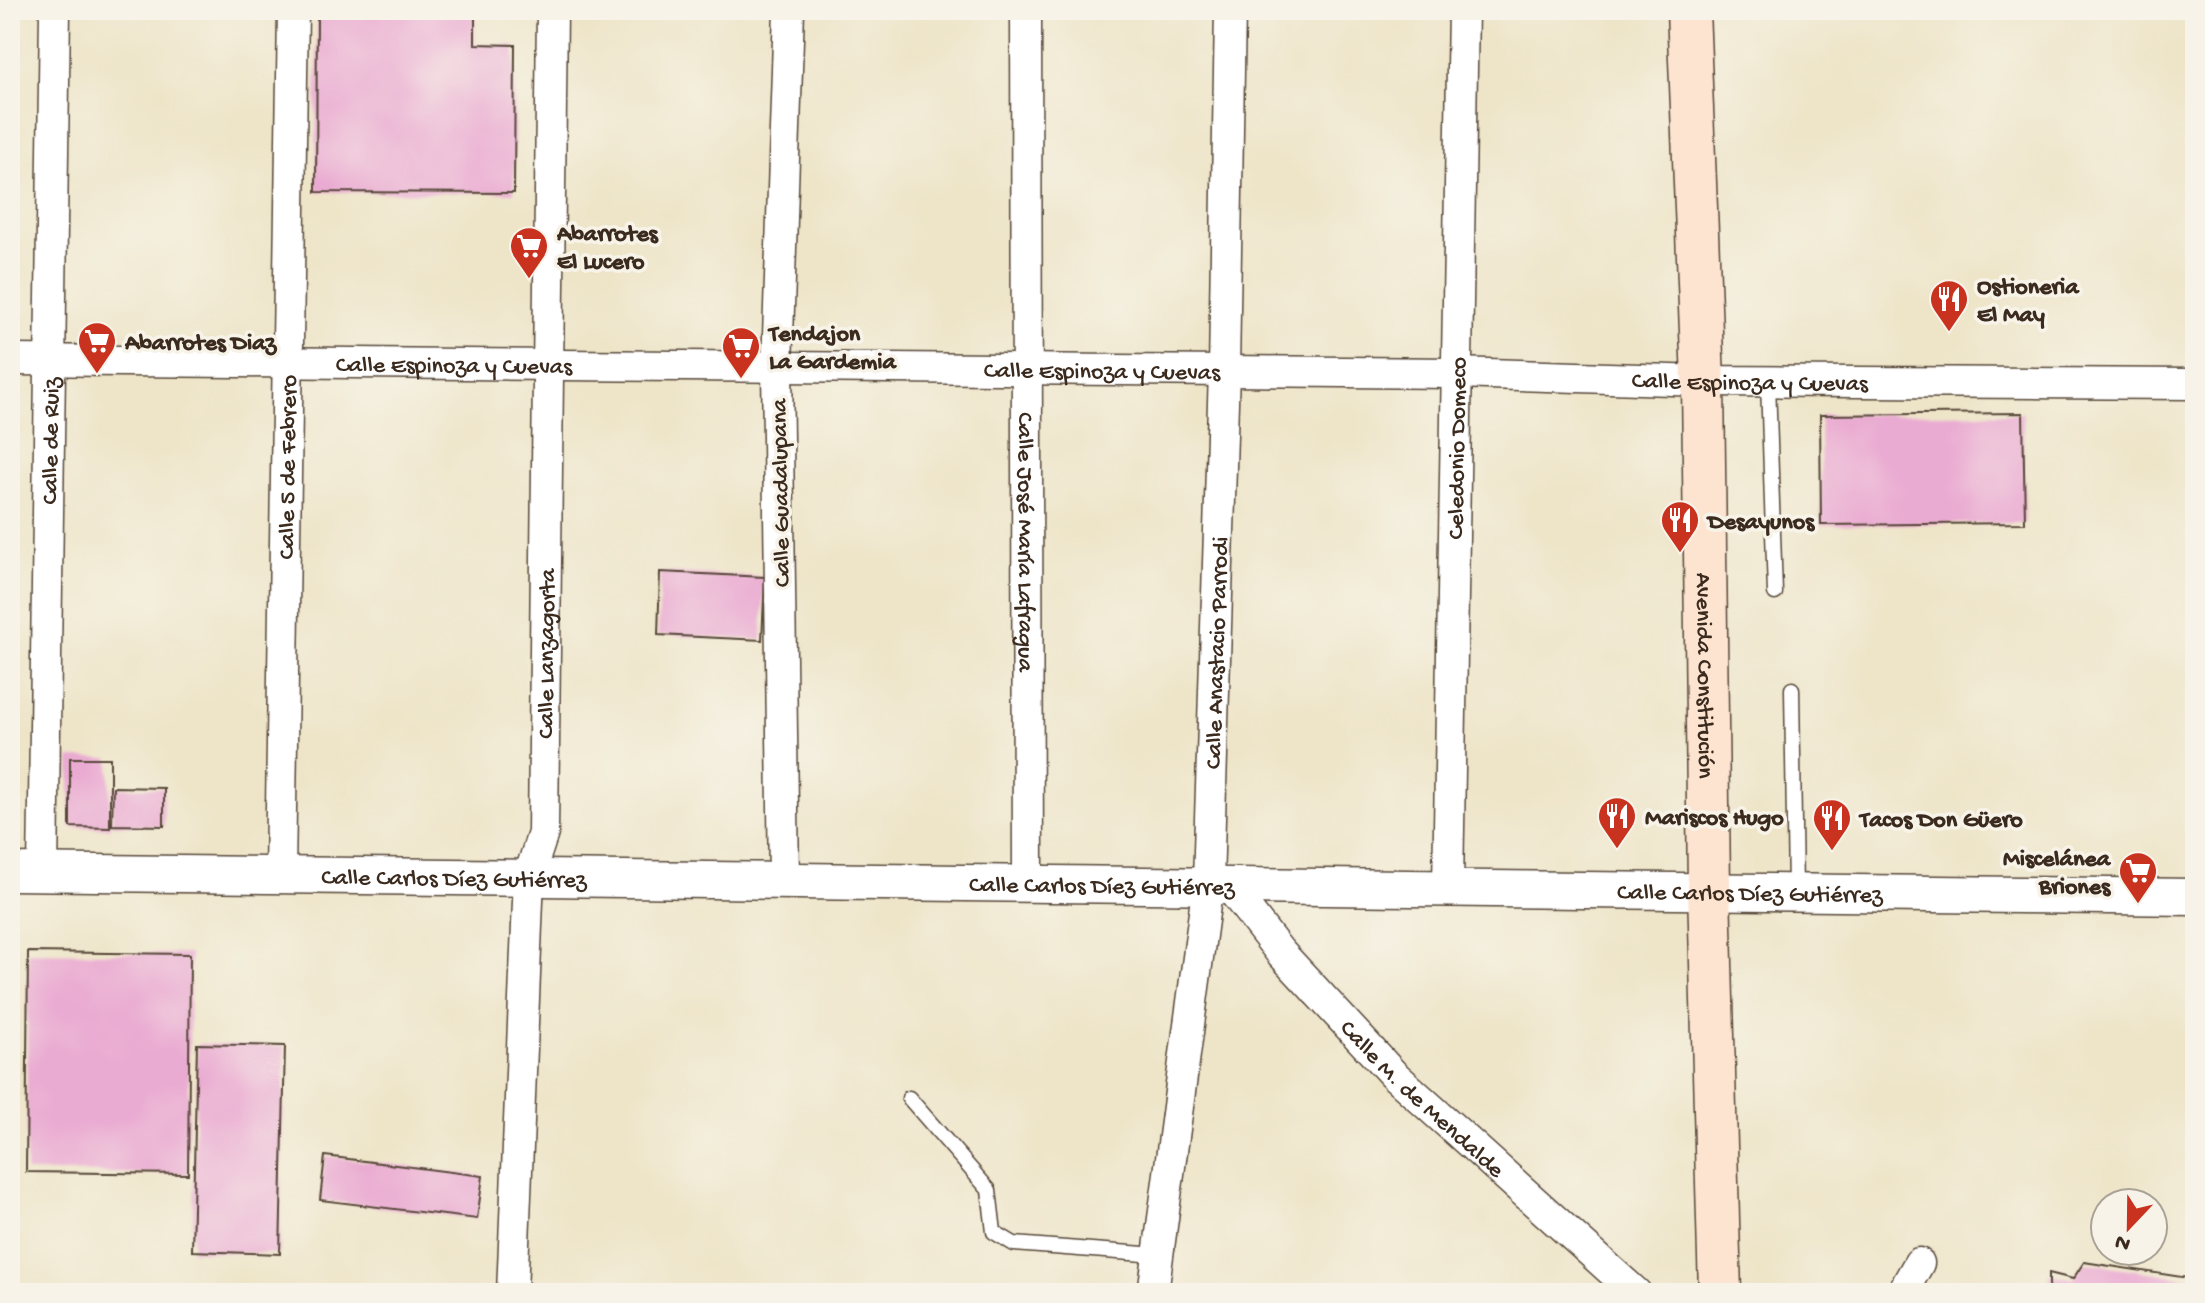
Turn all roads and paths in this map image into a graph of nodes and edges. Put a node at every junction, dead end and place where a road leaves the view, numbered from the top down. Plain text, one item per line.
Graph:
1 (55, 10) edge
2 (293, 10) edge
3 (552, 10) edge
4 (789, 10) edge
5 (1026, 10) edge
6 (1230, 10) edge
7 (1463, 10) edge
8 (1688, 10) edge
9 (10, 360) edge
10 (50, 361) junction
11 (287, 362) junction
12 (549, 365) junction
13 (777, 367) junction
14 (1026, 369) junction
15 (1224, 371) junction
16 (1456, 373) junction
17 (1703, 381) junction
18 (1768, 382) junction
19 (2195, 384) edge
20 (1775, 593) dead end
21 (1792, 689) dead end
22 (26, 873) edge
23 (280, 875) junction
24 (529, 876) junction
25 (784, 880) junction
26 (1028, 882) junction
27 (1219, 885) junction
28 (1448, 886) junction
29 (1709, 889) junction
30 (1795, 890) junction
31 (2195, 897) edge
32 (909, 1098) dead end
33 (1157, 1255) junction
34 (1919, 1263) dead end
35 (512, 1293) edge
36 (1153, 1293) edge
37 (1636, 1293) edge
38 (1720, 1293) edge
39 (1902, 1293) edge

1 - 10 street, Calle de Ruiz
2 - 11 street, Calle 5 de Febrero
3 - 12 street, Calle Lanzagorta
4 - 13 street, Calle Guadalupana
5 - 14 street, Calle José María Lafragua
6 - 15 street, Calle Anastacio Parrodi
7 - 16 street, Celedonio Domeco
8 - 17 main road, Avenida Constitución
9 - 10 street, Calle Espinoza y Cuevas
10 - 11 street, Calle Espinoza y Cuevas
10 - 22 street, Calle de Ruiz
11 - 12 street, Calle Espinoza y Cuevas
11 - 23 street, Calle 5 de Febrero
12 - 13 street, Calle Espinoza y Cuevas
12 - 24 street, Calle Lanzagorta
13 - 14 street, Calle Espinoza y Cuevas
13 - 25 street, Calle Guadalupana
14 - 15 street, Calle Espinoza y Cuevas
14 - 26 street, Calle José María Lafragua
15 - 16 street, Calle Espinoza y Cuevas
15 - 27 street, Calle Anastacio Parrodi
16 - 17 street, Calle Espinoza y Cuevas
16 - 28 street, Celedonio Domeco
17 - 18 street, Calle Espinoza y Cuevas
17 - 29 main road, Avenida Constitución
18 - 19 street, Calle Espinoza y Cuevas
18 - 20 lane
21 - 30 lane
22 - 23 street, Calle Carlos Díez Gutiérrez
23 - 24 street, Calle Carlos Díez Gutiérrez
24 - 25 street, Calle Carlos Díez Gutiérrez
24 - 35 street, Calle Lanzagorta
25 - 26 street, Calle Carlos Díez Gutiérrez
26 - 27 street, Calle Carlos Díez Gutiérrez
27 - 28 street, Calle Carlos Díez Gutiérrez
27 - 33 street, Calle Anastacio Parrodi
27 - 37 street, Calle M. de Mendalde
28 - 29 street, Calle Carlos Díez Gutiérrez
29 - 30 street, Calle Carlos Díez Gutiérrez
29 - 38 main road, Avenida Constitución
30 - 31 street, Calle Carlos Díez Gutiérrez
32 - 33 lane
33 - 36 street, Calle Anastacio Parrodi
34 - 39 street

